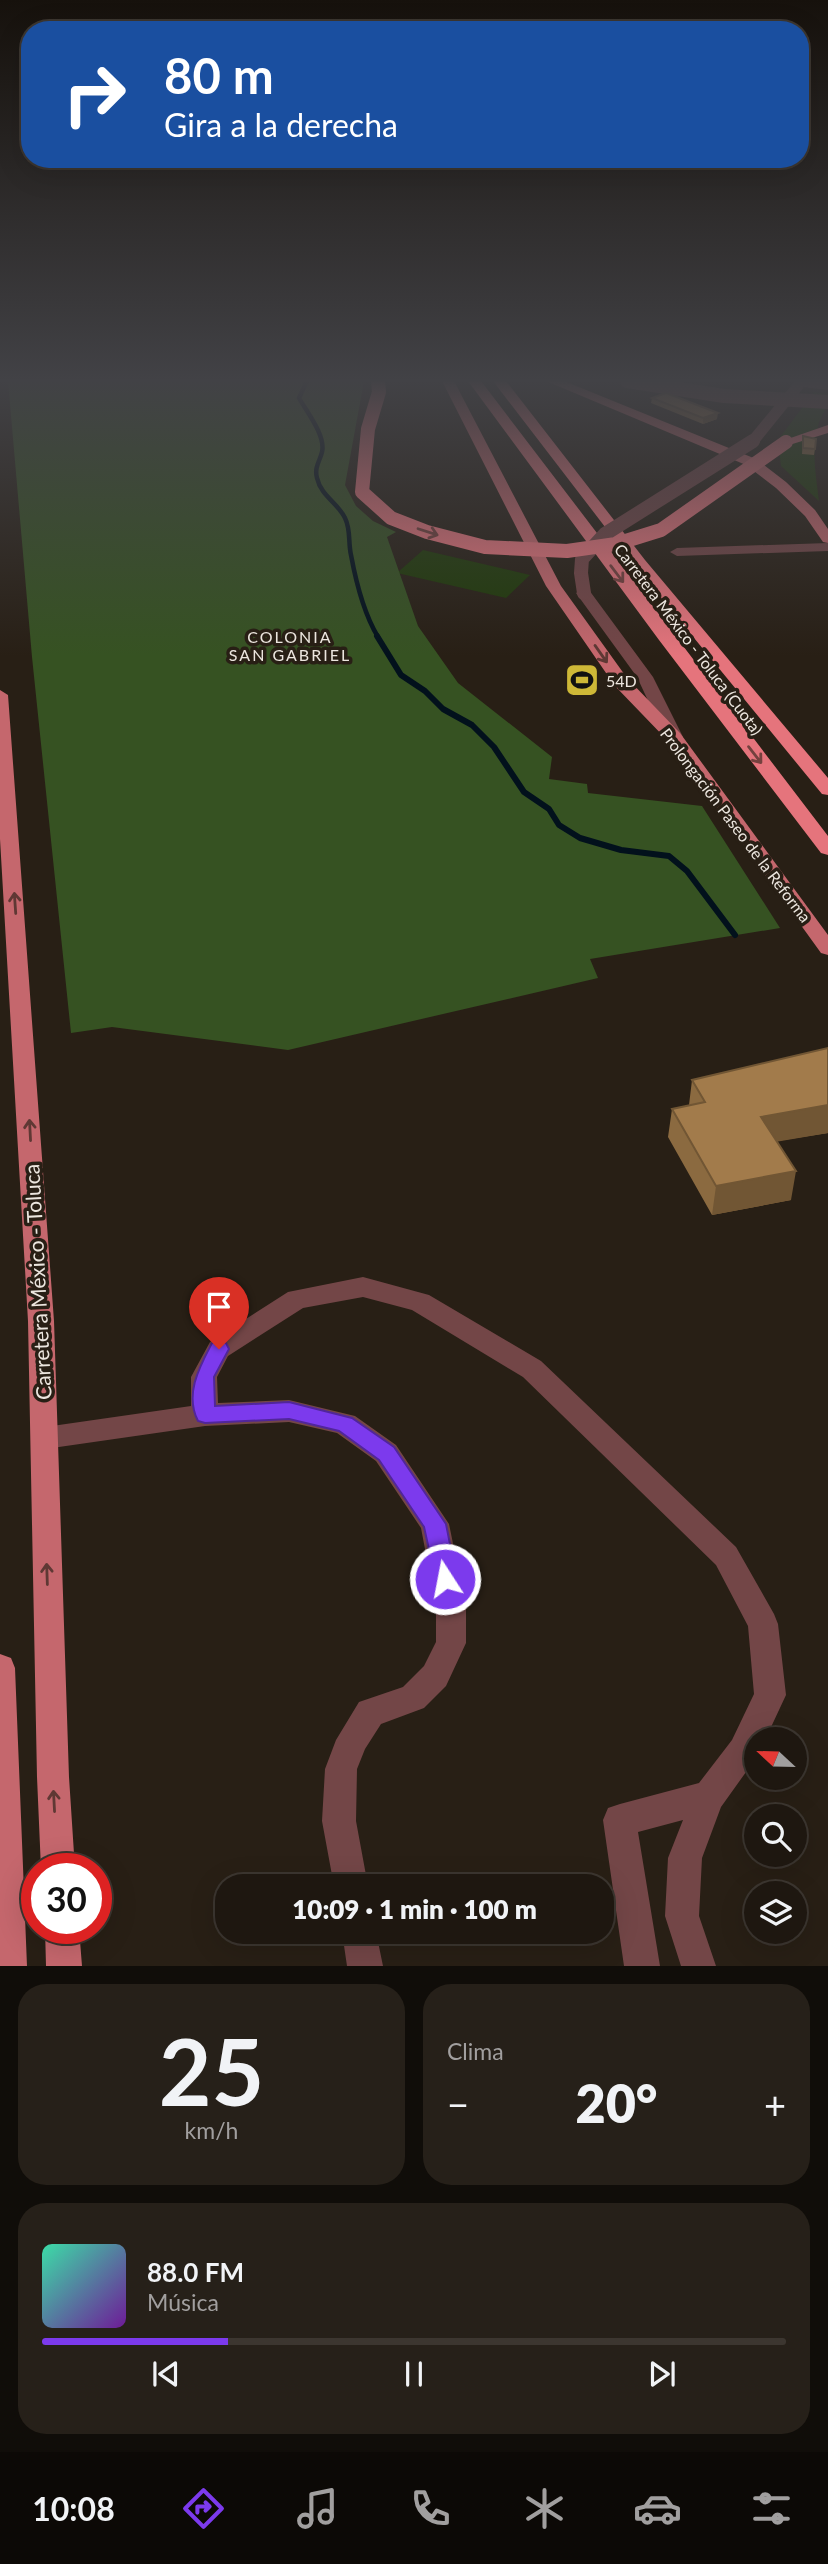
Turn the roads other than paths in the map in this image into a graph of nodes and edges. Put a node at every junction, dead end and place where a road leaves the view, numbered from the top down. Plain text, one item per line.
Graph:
1 (364, 473) edge
2 (495, 473) edge
3 (542, 473) edge
4 (570, 473) edge
5 (702, 473) edge
6 (742, 473) edge
7 (765, 473) edge
8 (828, 539) edge
9 (828, 548) edge
10 (677, 552) dead end
11 (0, 695) edge
12 (674, 737) junction
13 (828, 790) edge
14 (828, 849) edge
15 (828, 949) edge
16 (205, 1415) junction
17 (45, 1438) junction
18 (0, 1668) edge
19 (709, 1797) junction
20 (57, 1853) edge
21 (349, 1874) edge
22 (63, 1944) edge
23 (361, 1944) edge
24 (9, 1965) edge
25 (64, 1965) edge
26 (365, 1965) edge
27 (642, 1965) edge
28 (699, 1965) edge

1 -> 6 highway, bridge
2 -> 12 main road, Prolongación Paseo de la Reforma
3 -> 14 highway, Carretera México - Toluca (Cuota)
4 - 13 highway, Carretera México - Toluca (Cuota)
5 - 12 street, bridge
7 - 8 main road
9 - 10 street
17 -> 11 main road, Carretera México - Toluca
12 - 15 main road, Prolongación Paseo de la Reforma
16 - 17 street
16 - 19 street
16 - 21 street
20 -> 17 main road, Carretera México - Toluca
18 - 24 main road
19 - 27 street
19 - 28 street
22 - 25 main road
23 - 26 street

